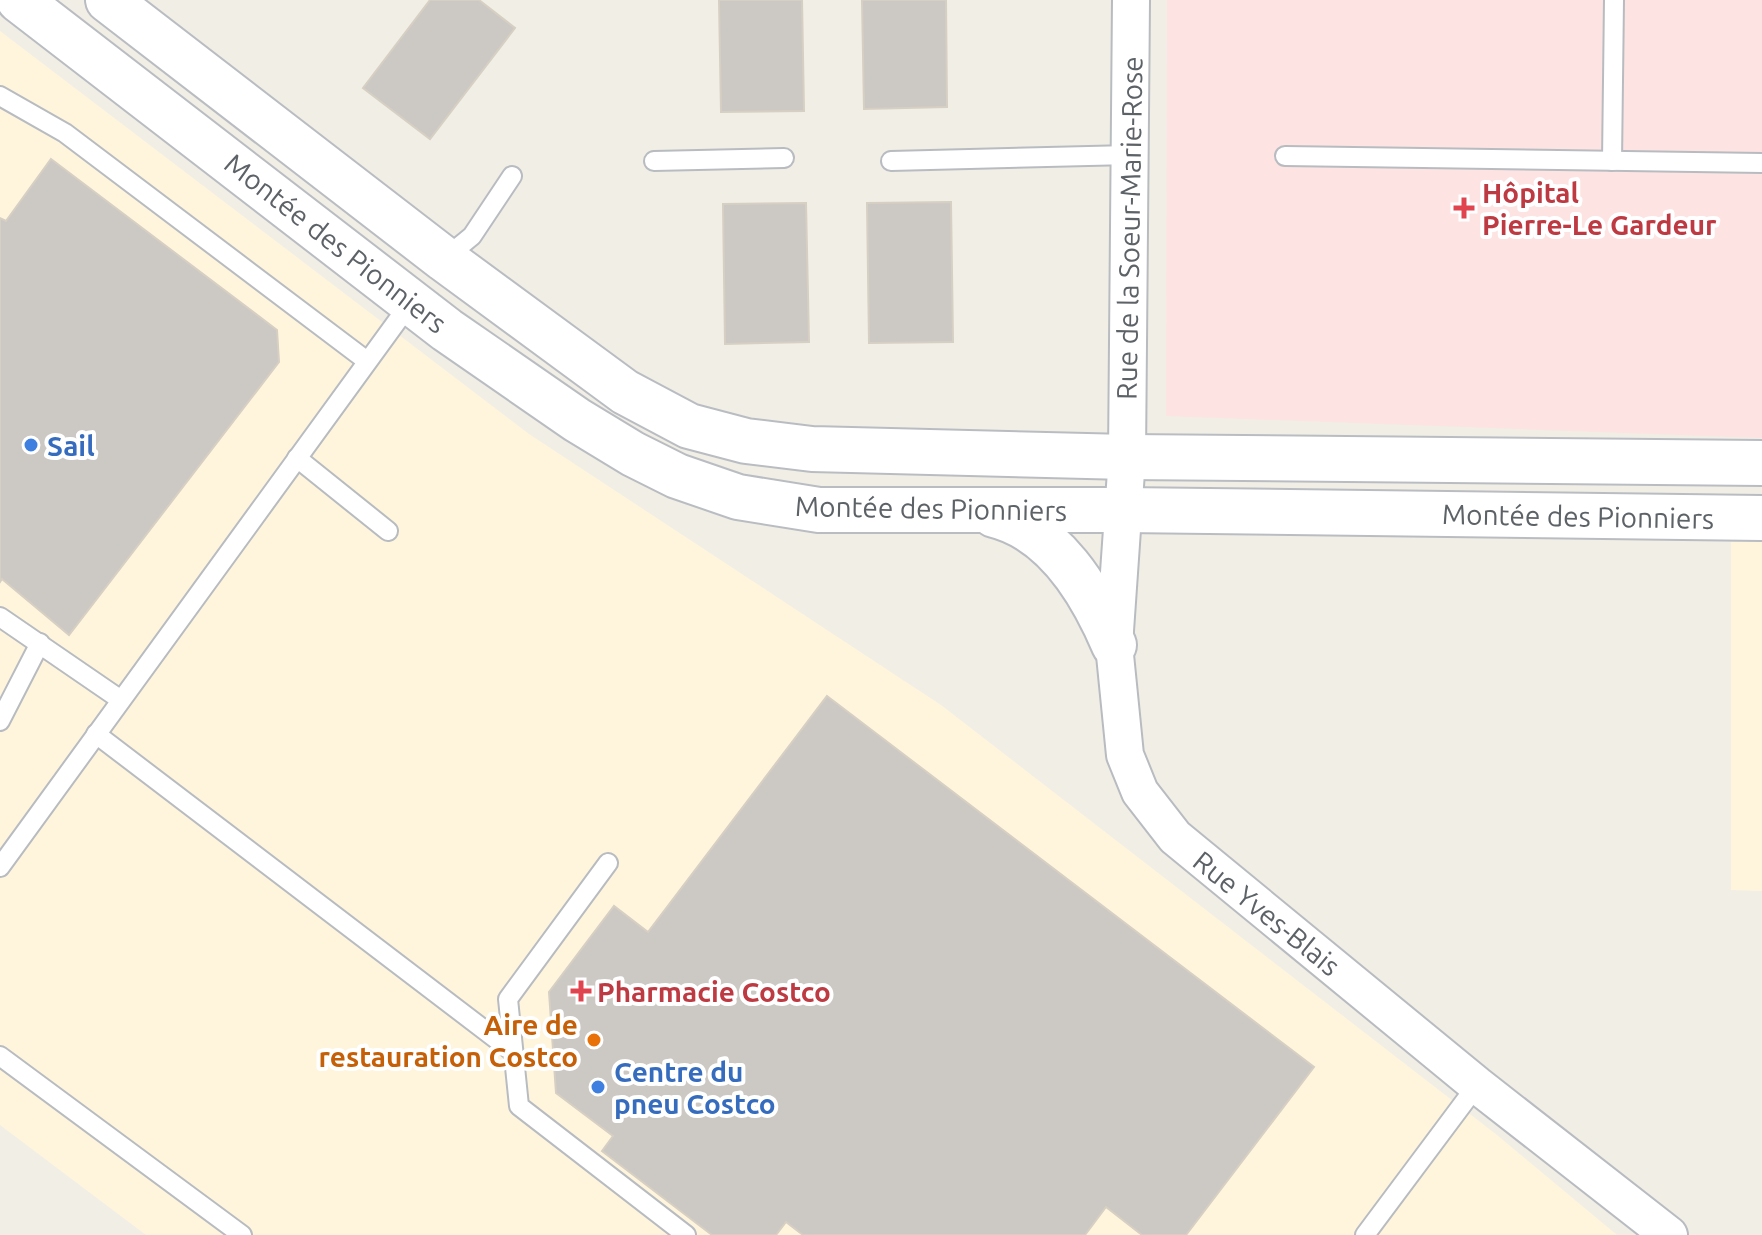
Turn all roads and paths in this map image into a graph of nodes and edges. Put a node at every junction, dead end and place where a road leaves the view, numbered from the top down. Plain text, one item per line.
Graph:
1 (19, 0) edge
2 (108, 0) edge
3 (1131, 0) edge
4 (1614, 0) edge
5 (0, 96) edge
6 (1130, 155) junction
7 (1285, 156) dead end
8 (784, 158) dead end
9 (654, 161) dead end
10 (891, 161) dead end
11 (1612, 161) junction
12 (1762, 163) edge
13 (512, 176) dead end
14 (444, 259) junction
15 (411, 302) junction
16 (367, 361) junction
17 (1127, 457) junction
18 (297, 458) junction
19 (1762, 463) edge
20 (1124, 510) junction
21 (980, 511) junction
22 (1762, 518) edge
23 (388, 531) dead end
24 (0, 617) edge
25 (40, 643) junction
26 (1114, 645) junction
27 (121, 700) junction
28 (0, 721) edge
29 (96, 734) junction
30 (608, 863) dead end
31 (0, 867) edge
32 (512, 1051) junction
33 (0, 1056) edge
34 (1477, 1085) junction
35 (242, 1235) edge
36 (686, 1235) edge
37 (1365, 1235) edge
38 (1669, 1235) edge

1 - 15 street, Montée des Pionniers
2 - 14 street, Montée des Pionniers
3 - 6 street, Rue de la Soeur-Marie-Rose
4 - 11 lane
5 - 16 lane
6 - 10 lane
6 - 17 street, Rue de la Soeur-Marie-Rose
7 - 11 lane
8 - 9 lane
11 - 12 lane
13 - 14 lane
14 - 15 street
14 - 17 street, Montée des Pionniers
15 - 16 lane
15 - 21 street, Montée des Pionniers
16 - 18 lane
17 - 19 street, Montée des Pionniers
17 - 20 street, Rue Yves-Blais
18 - 23 lane
18 - 27 lane
20 - 21 street, Montée des Pionniers
20 - 22 street, Montée des Pionniers
20 - 26 street, Rue Yves-Blais
21 - 26 street
24 - 25 lane
25 - 27 lane
25 - 28 lane
26 - 34 street, Rue Yves-Blais
27 - 29 lane
29 - 31 lane
29 - 32 lane
30 - 32 lane
32 - 36 lane
33 - 35 lane
34 - 37 lane
34 - 38 street, Rue Yves-Blais

